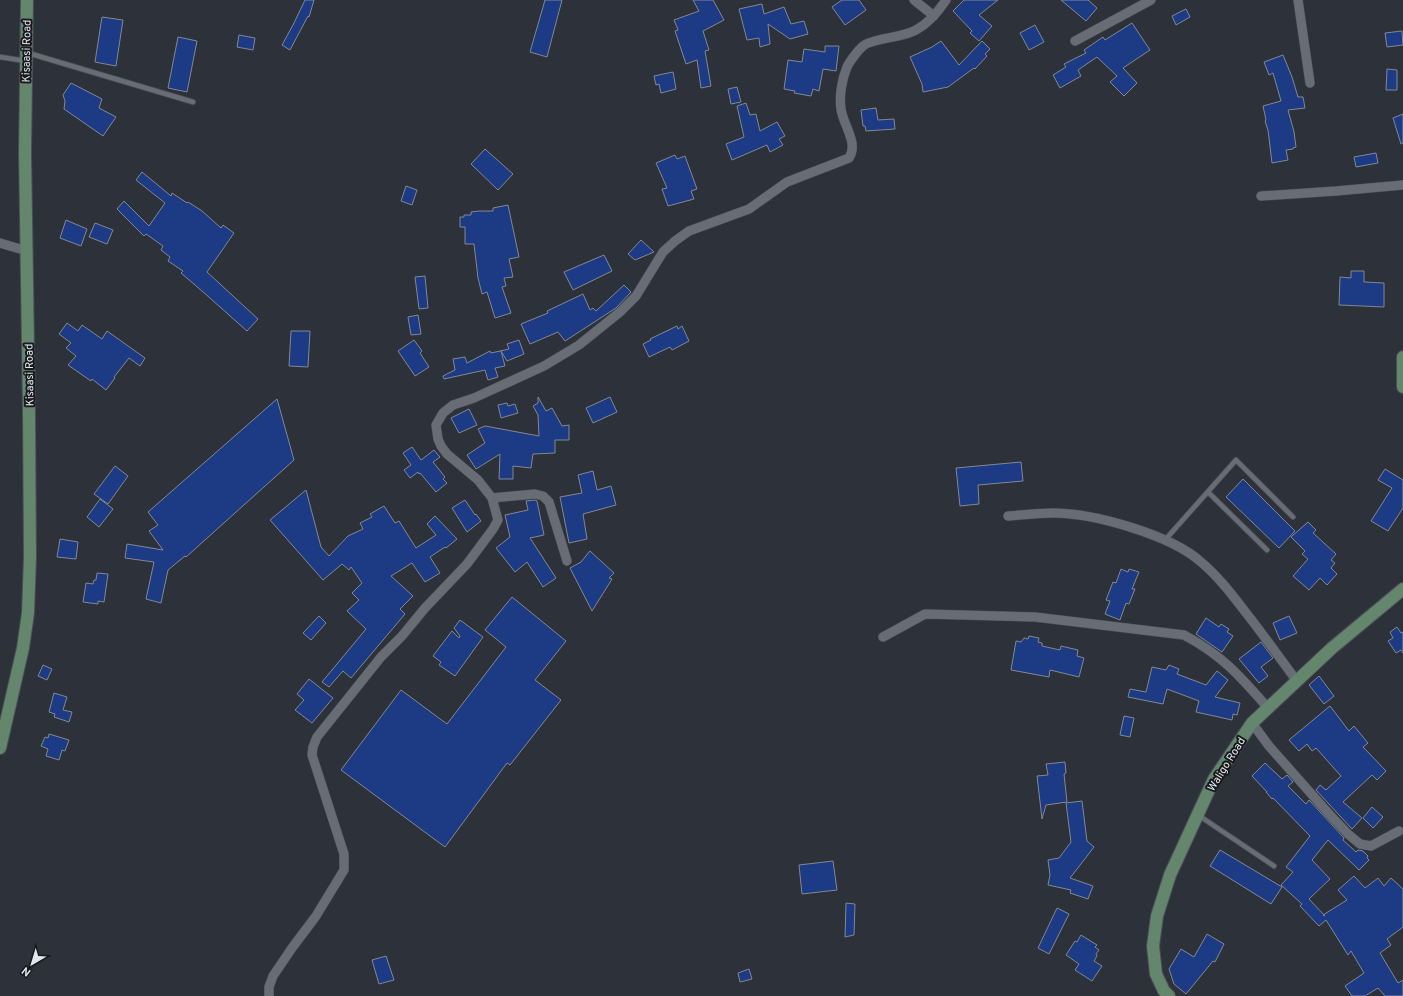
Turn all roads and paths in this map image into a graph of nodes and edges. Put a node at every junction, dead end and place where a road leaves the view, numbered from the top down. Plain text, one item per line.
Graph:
1 (27, 0) edge
2 (914, 0) edge
3 (946, 0) edge
4 (1150, 0) edge
5 (1298, 0) edge
6 (934, 16) junction
7 (1076, 42) dead end
8 (0, 57) edge
9 (26, 57) junction
10 (1310, 84) dead end
11 (193, 102) dead end
12 (1403, 185) edge
13 (1261, 196) dead end
14 (0, 242) edge
15 (27, 251) junction
16 (1403, 357) edge
17 (1403, 387) edge
18 (1208, 492) junction
19 (492, 498) junction
20 (1008, 516) dead end
21 (1293, 517) dead end
22 (1165, 540) junction
23 (1267, 550) dead end
24 (567, 561) dead end
25 (1403, 589) edge
26 (883, 637) dead end
27 (1296, 680) junction
28 (1268, 708) junction
29 (1252, 723) junction
30 (0, 748) edge
31 (1198, 815) junction
32 (1399, 831) dead end
33 (1274, 866) dead end
34 (269, 996) edge
35 (1169, 996) edge

1 - 9 main road, Kisaasi Road
2 - 6 street
3 - 6 street
4 - 7 street
5 - 10 street
6 - 19 street
8 - 9 lane
9 - 11 lane
9 - 15 main road, Kisaasi Road
12 - 13 street
14 - 15 street
15 - 30 main road, Kisaasi Road
16 - 17 main road
18 - 21 lane
18 - 22 lane
18 - 23 lane
19 - 24 street
19 - 34 street
20 - 22 street
22 - 27 street
25 - 27 main road, Waligo Road
26 - 28 street
27 - 28 main road, Waligo Road
28 - 29 main road, Waligo Road
29 - 31 main road, Waligo Road
29 - 32 street
31 - 33 lane
31 - 35 main road, Waligo Road

